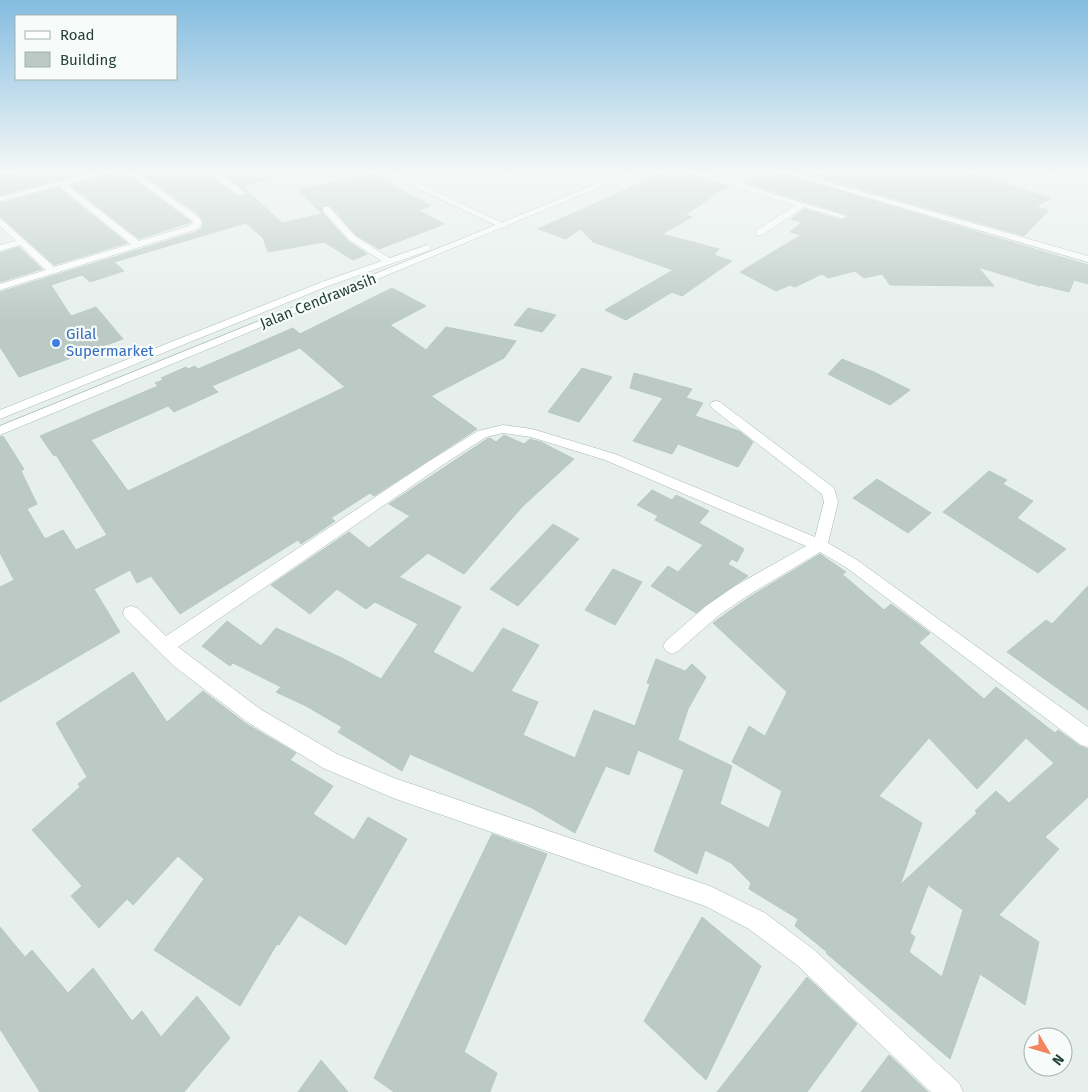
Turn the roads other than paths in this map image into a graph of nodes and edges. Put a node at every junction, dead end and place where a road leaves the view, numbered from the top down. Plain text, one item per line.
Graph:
1 (1, 222) edge
2 (109, 222) edge
3 (198, 222) edge
4 (338, 222) edge
5 (493, 222) edge
6 (497, 222) edge
7 (515, 222) edge
8 (776, 222) edge
9 (959, 222) edge
10 (505, 226) junction
11 (759, 233) dead end
12 (22, 242) junction
13 (138, 245) junction
14 (0, 248) edge
15 (1088, 259) edge
16 (388, 261) junction
17 (52, 271) junction
18 (0, 287) edge
19 (115, 369) junction
20 (121, 380) junction
21 (716, 405) dead end
22 (0, 415) edge
23 (0, 431) edge
24 (820, 545) junction
25 (131, 613) dead end
26 (165, 646) junction
27 (672, 646) dead end
28 (1088, 738) edge
29 (950, 1092) edge

1 - 12 street
2 - 13 street
3 - 13 street
4 - 16 street
5 - 16 street, Jalan Cendrawasih
6 - 10 street
7 - 10 street, Jalan Cendrawasih
8 - 11 street
9 - 15 street
10 - 20 street, Jalan Cendrawasih
12 - 14 street
12 - 17 street
13 - 17 street
16 - 19 street, Jalan Cendrawasih
17 - 18 street
19 - 20 street
19 - 22 street, Jalan Cendrawasih
20 - 23 street, Jalan Cendrawasih
21 - 24 street
24 - 26 street
24 - 27 street
24 - 28 street
25 - 26 street
26 - 29 street

